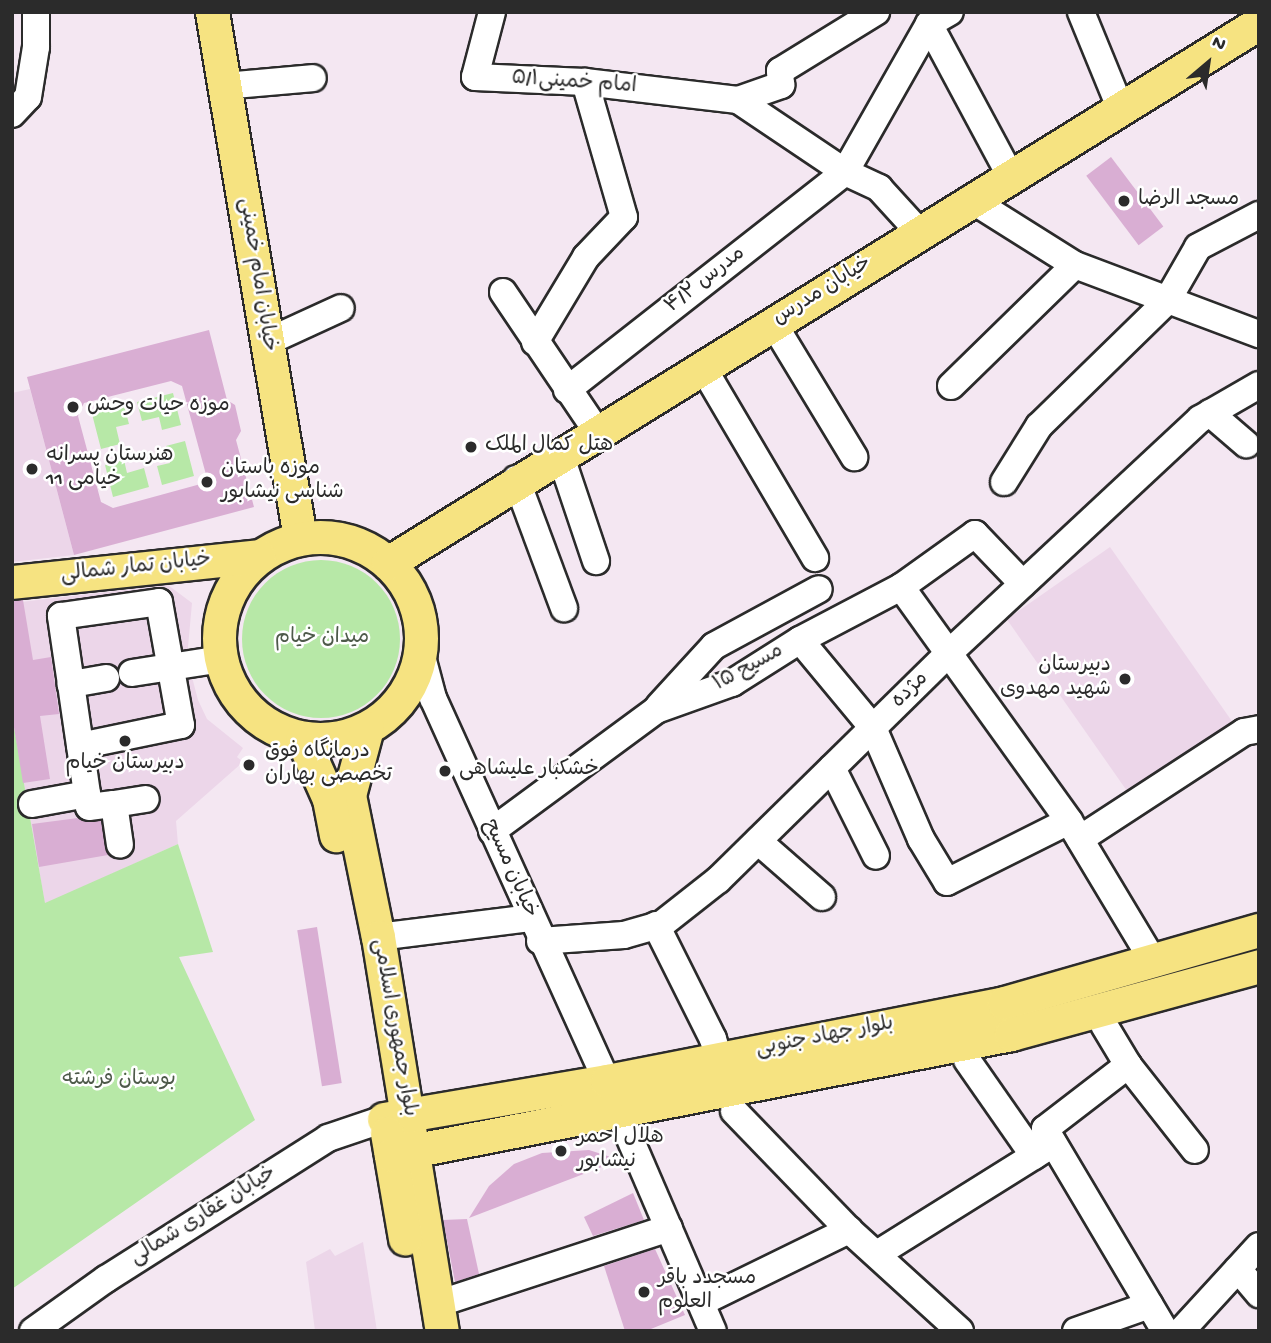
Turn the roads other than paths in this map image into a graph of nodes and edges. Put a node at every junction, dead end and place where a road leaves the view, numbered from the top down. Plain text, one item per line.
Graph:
1 (36, 12) edge
2 (212, 12) edge
3 (492, 12) edge
4 (876, 12) edge
5 (1083, 13) edge
6 (939, 18) edge
7 (1259, 23) edge
8 (313, 78) dead end
9 (585, 82) junction
10 (224, 86) junction
11 (738, 100) junction
12 (1120, 107) junction
13 (12, 114) edge
14 (845, 172) junction
15 (1010, 175) junction
16 (970, 199) junction
17 (1259, 215) edge
18 (920, 233) junction
19 (1075, 265) junction
20 (503, 292) dead end
21 (1167, 301) junction
22 (341, 308) dead end
23 (772, 323) junction
24 (1259, 334) edge
25 (267, 342) junction
26 (535, 342) junction
27 (702, 366) junction
28 (951, 386) dead end
29 (567, 390) junction
30 (1256, 392) edge
31 (1210, 413) junction
32 (596, 430) junction
33 (1246, 444) dead end
34 (560, 454) junction
35 (854, 457) dead end
36 (516, 479) junction
37 (1004, 482) dead end
38 (300, 538) junction
39 (260, 556) junction
40 (815, 558) dead end
41 (596, 561) dead end
42 (388, 563) junction
43 (12, 582) edge
44 (1023, 584) junction
45 (901, 587) junction
46 (819, 589) dead end
47 (564, 608) dead end
48 (800, 640) junction
49 (421, 653) junction
50 (949, 653) junction
51 (222, 659) junction
52 (168, 667) junction
53 (71, 684) junction
54 (656, 710) junction
55 (367, 729) junction
56 (873, 729) junction
57 (1259, 729) edge
58 (302, 738) junction
59 (80, 746) junction
60 (832, 768) junction
61 (87, 794) junction
62 (146, 799) dead end
63 (33, 804) dead end
64 (114, 804) junction
65 (1074, 830) junction
66 (492, 831) junction
67 (758, 841) junction
68 (120, 845) dead end
69 (876, 856) dead end
70 (822, 897) dead end
71 (656, 925) junction
72 (535, 929) junction
73 (1259, 930) edge
74 (378, 937) junction
75 (1153, 961) junction
76 (1259, 966) edge
77 (1007, 1018) junction
78 (1104, 1025) dead end
79 (719, 1059) junction
80 (967, 1060) dead end
81 (1128, 1065) junction
82 (607, 1082) junction
83 (449, 1105) junction
84 (734, 1111) dead end
85 (619, 1112) junction
86 (396, 1116) junction
87 (451, 1141) junction
88 (1044, 1150) junction
89 (1195, 1150) dead end
90 (403, 1153) junction
91 (669, 1228) junction
92 (849, 1230) junction
93 (1259, 1246) edge
94 (877, 1254) junction
95 (1238, 1269) junction
96 (1259, 1293) edge
97 (702, 1302) junction
98 (1150, 1305) junction
99 (434, 1322) edge
100 (33, 1331) edge
101 (713, 1331) edge
102 (960, 1331) edge
103 (1076, 1331) edge
104 (1165, 1331) edge
105 (1181, 1331) edge

1 - 13 street
2 - 10 main road, خیابان امام خمینی
3 - 9 street, امام خمینی۵/۱
4 - 11 street
5 - 12 street
6 - 14 street
6 - 15 street
7 - 12 main road, خیابان مدرس
8 - 10 street
9 - 11 street, امام خمینی۵/۱
9 - 26 street
10 - 25 main road, خیابان امام خمینی
11 - 14 street
12 - 15 main road, خیابان مدرس
14 - 18 street
14 - 29 street, مدرس ۴/۲
15 - 16 main road, خیابان مدرس
16 - 18 main road, خیابان مدرس
16 - 19 street
17 - 21 street
18 - 23 main road, خیابان مدرس
19 - 21 street
19 - 28 street
20 - 26 street
21 - 24 street
21 - 37 street
22 - 25 street
23 - 27 main road, خیابان مدرس
23 - 35 street
25 - 38 main road, خیابان امام خمینی
26 - 29 street
27 - 32 main road, خیابان مدرس
27 - 40 street
29 - 32 street
30 - 31 street, مژده
31 - 33 street
31 - 44 street, مژده
32 - 34 main road, خیابان مدرس
34 - 36 main road, خیابان مدرس
34 - 41 street
36 - 42 main road, خیابان مدرس
36 - 47 street
38 - 39 main road
38 - 42 main road
39 - 43 main road, خیابان تمار شمالی
39 - 51 main road
42 - 49 main road
44 - 45 street, مسیح ۱۵
44 - 50 street, مژده
45 - 48 street, مسیح ۱۵
45 - 50 street
46 - 54 street
48 - 54 street, مسیح ۱۵
48 - 56 street
49 - 55 main road
49 - 66 street, خیابان مسیح
50 - 56 street, مژده
50 - 65 street
51 - 52 street
51 - 58 main road
52 - 53 street
52 - 53 street
52 - 59 street
53 - 59 street
54 - 66 street, مسیح ۱۵
55 - 58 main road
55 - 74 main road, بلوار جمهوری اسلامی
56 - 60 street, مژده
56 - 65 street
57 - 65 street
58 - 86 main road, بلوار جمهوری اسلامی
59 - 61 street
60 - 67 street, مژده
60 - 69 street
61 - 63 street
61 - 64 street
62 - 64 street
64 - 68 street
65 - 75 street
66 - 72 street, خیابان مسیح
67 - 70 street
67 - 71 street, مژده
71 - 72 street, مژده
71 - 79 street
72 - 74 street, مژده
72 - 82 street, خیابان مسیح
73 - 75 main road, بلوار جهاد جنوبی
74 - 86 main road, بلوار جمهوری اسلامی
75 - 77 main road, بلوار جهاد جنوبی
76 - 77 main road, بلوار جهاد جنوبی
77 - 79 main road, بلوار جهاد جنوبی
77 - 85 main road, بلوار جهاد جنوبی
78 - 81 street
79 - 82 main road, بلوار جهاد جنوبی
80 - 88 street
81 - 88 street
81 - 89 street
82 - 83 main road, بلوار جهاد جنوبی
83 - 86 main road, بلوار جهاد جنوبی
83 - 87 main road
84 - 92 street
85 - 87 main road, بلوار جهاد جنوبی
85 - 91 street
86 - 90 main road, بلوار جمهوری اسلامی
86 - 100 street, خیابان غفاری شمالی
87 - 90 main road, بلوار جهاد جنوبی
88 - 94 street
88 - 98 street
90 - 99 main road, بلوار جمهوری اسلامی
91 - 97 street
91 - 99 street
92 - 94 street
92 - 97 street
93 - 95 street
94 - 102 street
95 - 96 street
95 - 105 street
97 - 101 street
98 - 103 street
98 - 104 street

